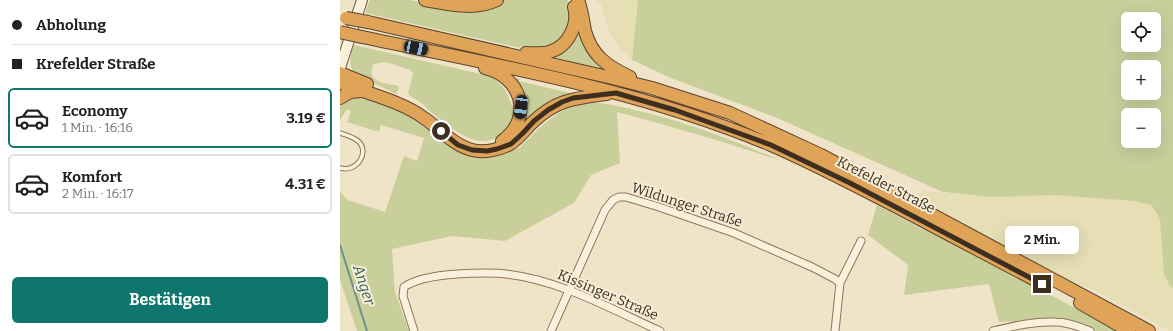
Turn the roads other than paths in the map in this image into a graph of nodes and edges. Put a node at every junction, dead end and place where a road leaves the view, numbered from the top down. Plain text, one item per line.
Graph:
1 (362, 0) edge
2 (425, 0) edge
3 (458, 0) edge
4 (481, 0) edge
5 (497, 0) edge
6 (572, 0) edge
7 (578, 0) edge
8 (343, 17) edge
9 (340, 32) edge
10 (498, 51) junction
11 (456, 57) junction
12 (340, 68) edge
13 (340, 73) edge
14 (340, 82) edge
15 (652, 88) junction
16 (363, 91) junction
17 (616, 93) junction
18 (340, 98) edge
19 (340, 133) edge
20 (340, 168) edge
21 (861, 241) dead end
22 (840, 283) junction
23 (569, 290) junction
24 (414, 331) edge
25 (551, 331) edge
26 (660, 331) edge
27 (835, 331) edge
28 (994, 331) edge
29 (1090, 331) edge
30 (1129, 331) edge
31 (1149, 331) edge

1 - 12 main road
2 - 5 highway
3 - 4 highway
6 - 10 highway
7 - 15 highway
8 - 10 highway, bridge
9 - 11 highway, bridge
10 - 15 highway
11 - 13 highway
11 - 17 highway, Krefelder Straße
14 - 16 highway
15 - 31 highway, Krefelder Straße
16 - 17 highway
16 - 18 highway
17 - 30 highway, Krefelder Straße
19 - 20 lane
21 - 22 street
22 - 23 street, Wildunger Straße
22 - 27 street
23 - 24 street, Kissinger Straße
23 - 25 street, Wildunger Straße
23 - 26 street, Kissinger Straße
28 - 29 street

